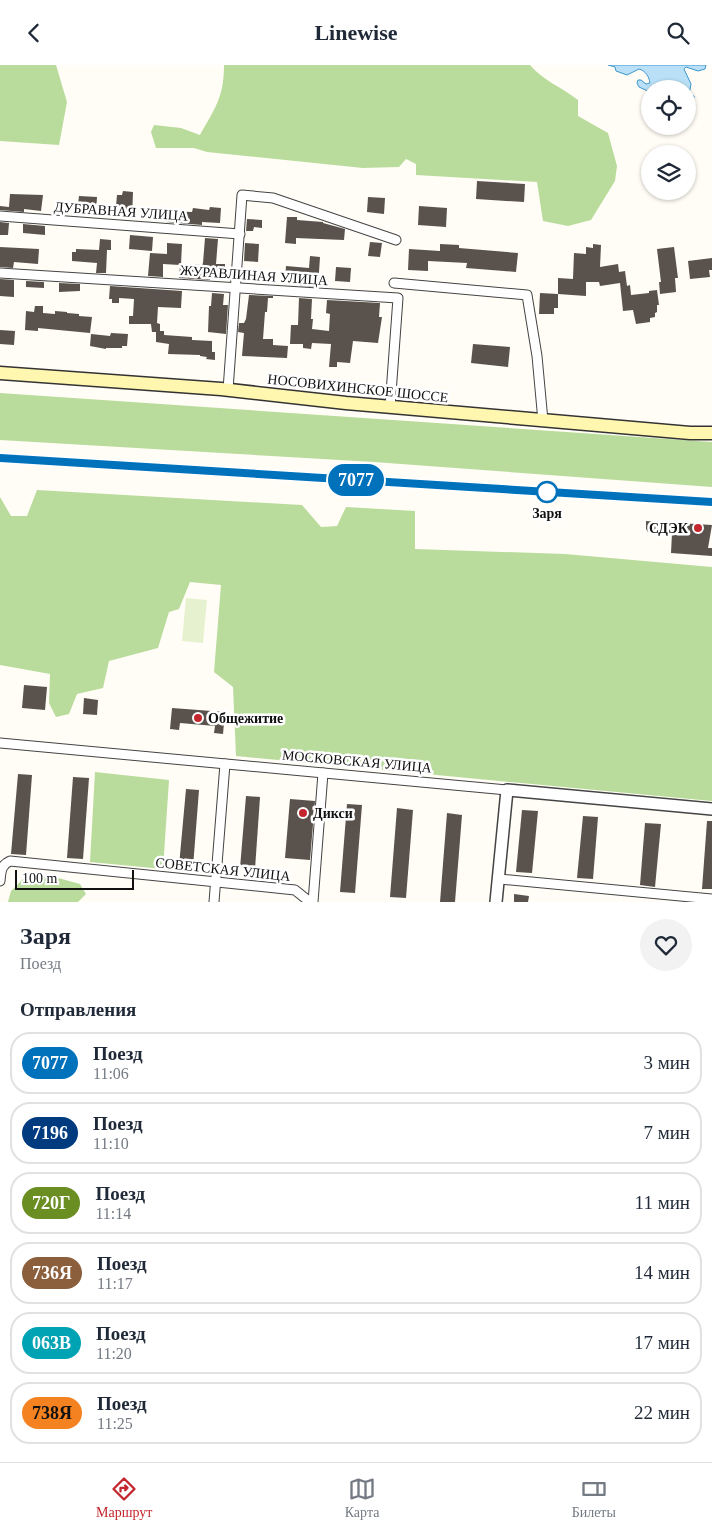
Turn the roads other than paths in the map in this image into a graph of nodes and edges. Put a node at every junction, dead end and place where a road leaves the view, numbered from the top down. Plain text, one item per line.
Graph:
1 (0, 216) edge
2 (240, 234) junction
3 (396, 240) dead end
4 (0, 273) edge
5 (394, 283) dead end
6 (236, 287) junction
7 (0, 373) edge
8 (228, 390) junction
9 (390, 407) junction
10 (543, 421) junction
11 (712, 433) edge
12 (0, 743) edge
13 (225, 764) junction
14 (323, 773) junction
15 (507, 790) junction
16 (712, 809) edge
17 (499, 879) junction
18 (0, 881) edge
19 (216, 882) junction
20 (712, 899) edge
21 (214, 902) edge
22 (311, 902) edge
23 (496, 902) edge

1 - 2 street, ДУБРАВНАЯ УЛИЦА
2 - 3 street
2 - 6 street
4 - 6 street, ЖУРАВЛИНАЯ УЛИЦА
5 - 10 street
6 - 8 street
6 - 9 street, ЖУРАВЛИНАЯ УЛИЦА
7 - 8 main road, НОСОВИХИНСКОЕ ШОССЕ
8 - 9 main road, НОСОВИХИНСКОЕ ШОССЕ
9 - 10 main road, НОСОВИХИНСКОЕ ШОССЕ
10 - 11 main road, НОСОВИХИНСКОЕ ШОССЕ
12 - 13 street, МОСКОВСКАЯ УЛИЦА
13 - 14 street, МОСКОВСКАЯ УЛИЦА
13 - 19 street
14 - 15 street, МОСКОВСКАЯ УЛИЦА
14 - 22 street
15 - 16 street, МОСКОВСКАЯ УЛИЦА
15 - 17 street
17 - 20 street
17 - 23 street
18 - 19 street, СОВЕТСКАЯ УЛИЦА
19 - 21 street
19 - 22 street, СОВЕТСКАЯ УЛИЦА

